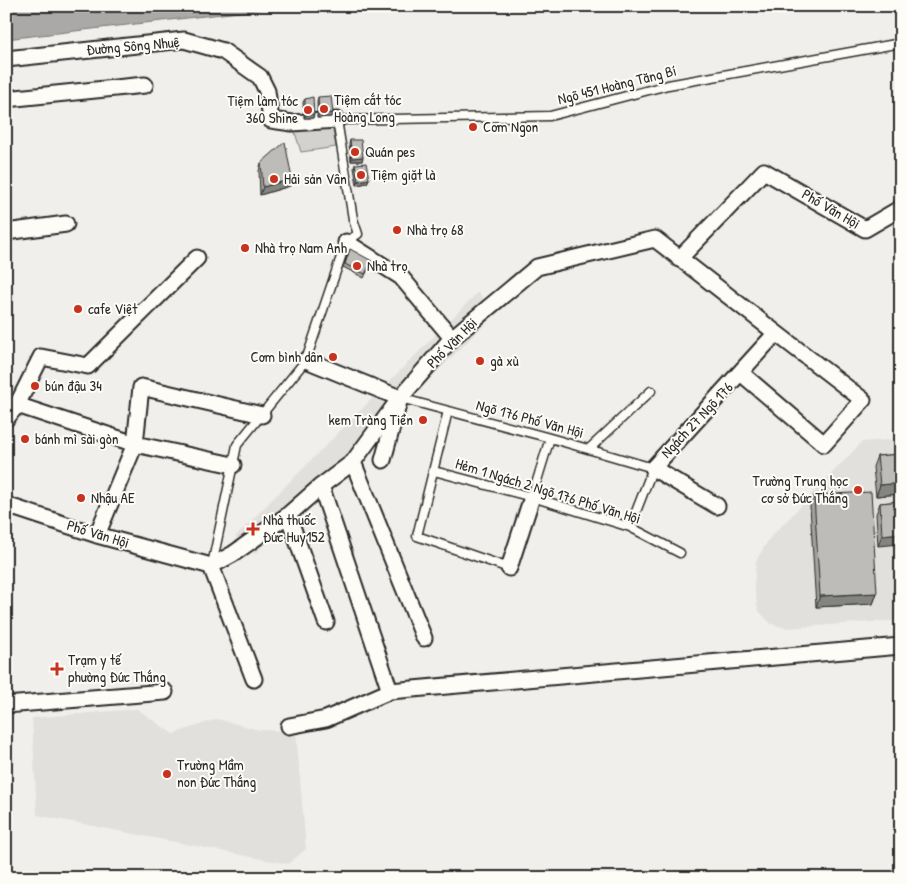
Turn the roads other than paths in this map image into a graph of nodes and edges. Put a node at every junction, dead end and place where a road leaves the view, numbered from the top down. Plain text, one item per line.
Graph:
1 (901, 43) edge
2 (6, 59) edge
3 (144, 85) dead end
4 (6, 99) edge
5 (337, 120) junction
6 (901, 208) edge
7 (66, 224) dead end
8 (6, 232) edge
9 (346, 242) junction
10 (197, 258) dead end
11 (680, 259) junction
12 (776, 333) junction
13 (452, 338) junction
14 (306, 360) junction
15 (741, 373) junction
16 (651, 392) dead end
17 (400, 398) junction
18 (17, 405) junction
19 (448, 411) junction
20 (262, 415) junction
21 (6, 419) edge
22 (550, 438) junction
23 (136, 444) junction
24 (589, 449) junction
25 (383, 460) dead end
26 (353, 462) junction
27 (233, 465) junction
28 (653, 468) junction
29 (434, 471) junction
30 (321, 486) junction
31 (532, 497) junction
32 (6, 505) edge
33 (717, 506) dead end
34 (288, 515) junction
35 (630, 527) junction
36 (97, 535) junction
37 (680, 553) dead end
38 (211, 566) junction
39 (509, 568) joint
40 (326, 622) dead end
41 (424, 638) dead end
42 (901, 646) edge
43 (254, 679) dead end
44 (390, 691) junction
45 (165, 692) dead end
46 (6, 705) edge
47 (289, 726) dead end

1 - 5 lane, Ngõ 451 Hoàng Tăng Bí
2 - 5 street, Đường Sông Nhuệ
3 - 4 street
5 - 9 lane
6 - 11 street, Phố Văn Hội
7 - 8 street
9 - 13 street
9 - 14 lane
10 - 18 street
11 - 12 street
11 - 13 street, Phố Văn Hội
12 - 15 street, Ngách 27 Ngõ 176
12 - 15 street
13 - 17 street, Phố Văn Hội
14 - 17 street
14 - 20 lane
15 - 28 street, Ngách 27 Ngõ 176
16 - 24 lane
17 - 19 lane, Ngõ 176 Phố Văn Hội
17 - 25 street
17 - 26 street, Phố Văn Hội
18 - 21 street
18 - 23 street
19 - 22 lane, Ngõ 176 Phố Văn Hội
19 - 29 lane
20 - 23 street
20 - 27 lane
22 - 24 lane, Ngõ 176 Phố Văn Hội
22 - 31 lane
23 - 27 street
23 - 36 street
24 - 28 lane, Ngõ 176 Phố Văn Hội
26 - 30 street, Phố Văn Hội
26 - 41 street
27 - 38 lane
28 - 33 street
28 - 35 lane
29 - 31 lane, Hẻm 1 Ngách 2 Ngõ 176 Phố Văn Hội
29 - 39 lane
30 - 34 street, Phố Văn Hội
30 - 44 street
31 - 35 lane, Hẻm 1 Ngách 2 Ngõ 176 Phố Văn Hội
31 - 39 street
32 - 36 street, Phố Văn Hội
34 - 38 street, Phố Văn Hội
34 - 40 street
35 - 37 lane, Hẻm 1 Ngách 2 Ngõ 176 Phố Văn Hội
36 - 38 street, Phố Văn Hội
38 - 43 street
42 - 44 street
44 - 47 street
45 - 46 street

